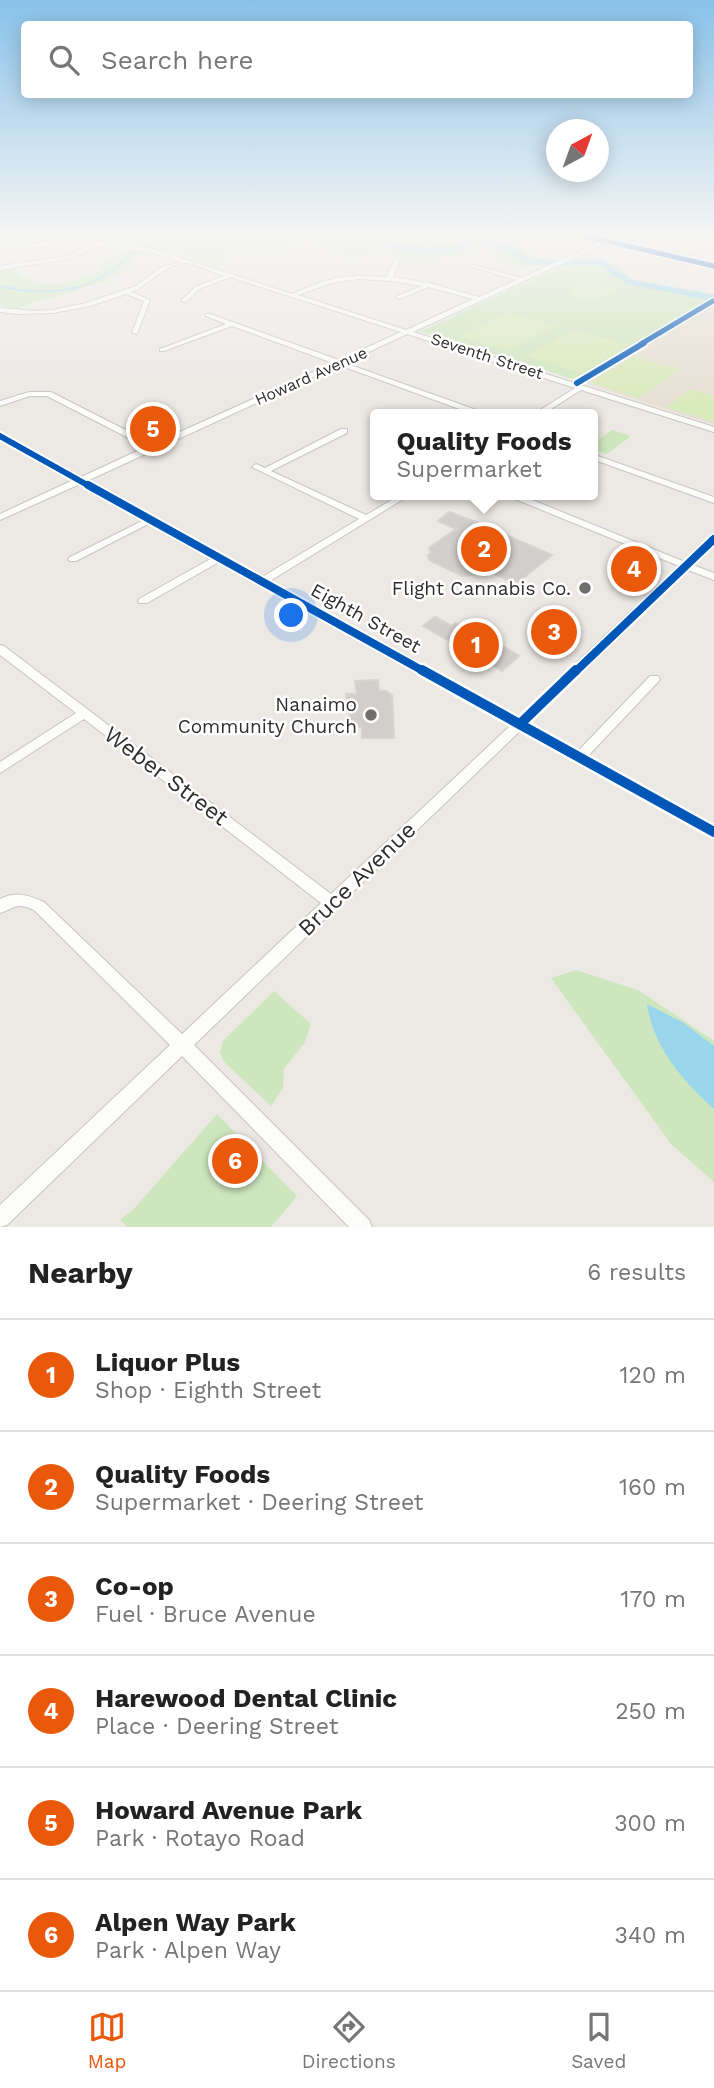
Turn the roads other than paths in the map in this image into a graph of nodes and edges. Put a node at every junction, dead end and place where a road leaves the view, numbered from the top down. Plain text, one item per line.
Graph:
1 (124, 291) joint
2 (194, 291) edge
3 (282, 291) edge
4 (305, 291) edge
5 (413, 291) edge
6 (451, 291) edge
7 (497, 291) edge
8 (294, 295) junction
9 (399, 297) dead end
10 (479, 299) junction
11 (184, 301) dead end
12 (0, 310) edge
13 (14, 313) junction
14 (208, 316) dead end
15 (0, 321) edge
16 (231, 324) junction
17 (409, 331) junction
18 (135, 333) dead end
19 (163, 350) dead end
20 (339, 363) junction
21 (581, 387) junction
22 (0, 404) edge
23 (465, 409) edge
24 (546, 409) edge
25 (714, 430) edge
26 (344, 431) dead end
27 (2, 439) edge
28 (154, 448) junction
29 (598, 458) edge
30 (81, 480) junction
31 (398, 500) edge
32 (525, 500) edge
33 (714, 500) edge
34 (0, 517) edge
35 (152, 519) junction
36 (366, 519) junction
37 (714, 539) edge
38 (220, 557) junction
39 (73, 559) dead end
40 (686, 566) junction
41 (714, 577) edge
42 (263, 581) junction
43 (143, 601) dead end
44 (0, 649) edge
45 (654, 679) dead end
46 (85, 713) junction
47 (520, 724) junction
48 (580, 757) junction
49 (0, 768) edge
50 (714, 832) edge
51 (332, 903) junction
52 (0, 907) edge
53 (182, 1045) junction
54 (0, 1217) edge
55 (362, 1227) edge

1 - 13 street
1 - 18 street
2 - 11 street
3 - 8 street, Seventh Street
4 - 8 street
5 - 9 street
6 - 10 street
7 - 10 street, Howard Avenue
8 - 17 street, Seventh Street
10 - 17 street, Howard Avenue
12 - 13 street
13 - 15 street
14 - 16 street
16 - 19 street
16 - 20 street
17 - 20 street, Howard Avenue
17 - 21 street, Seventh Street
20 - 23 street
20 - 28 street, Howard Avenue
21 - 24 street
21 - 25 street, Seventh Street
22 - 28 street
26 - 36 street
27 - 30 street, Eighth Street
28 - 30 street, Howard Avenue
29 - 33 street
30 - 34 street, Howard Avenue
30 - 35 street, Eighth Street
31 - 36 street
32 - 40 street
35 - 38 street, Eighth Street
35 - 39 street
36 - 42 street
37 - 40 street, Bruce Avenue
38 - 42 street, Eighth Street
38 - 43 street
40 - 41 street
40 - 47 street, Bruce Avenue
42 - 47 street, Eighth Street
44 - 46 street, Weber Street
45 - 48 street
46 - 49 street
46 - 51 street, Weber Street
47 - 48 street, Eighth Street
47 - 51 street, Bruce Avenue
48 - 50 street, Eighth Street
51 - 53 street, Bruce Avenue
52 - 53 street
53 - 54 street, Bruce Avenue
53 - 55 street

